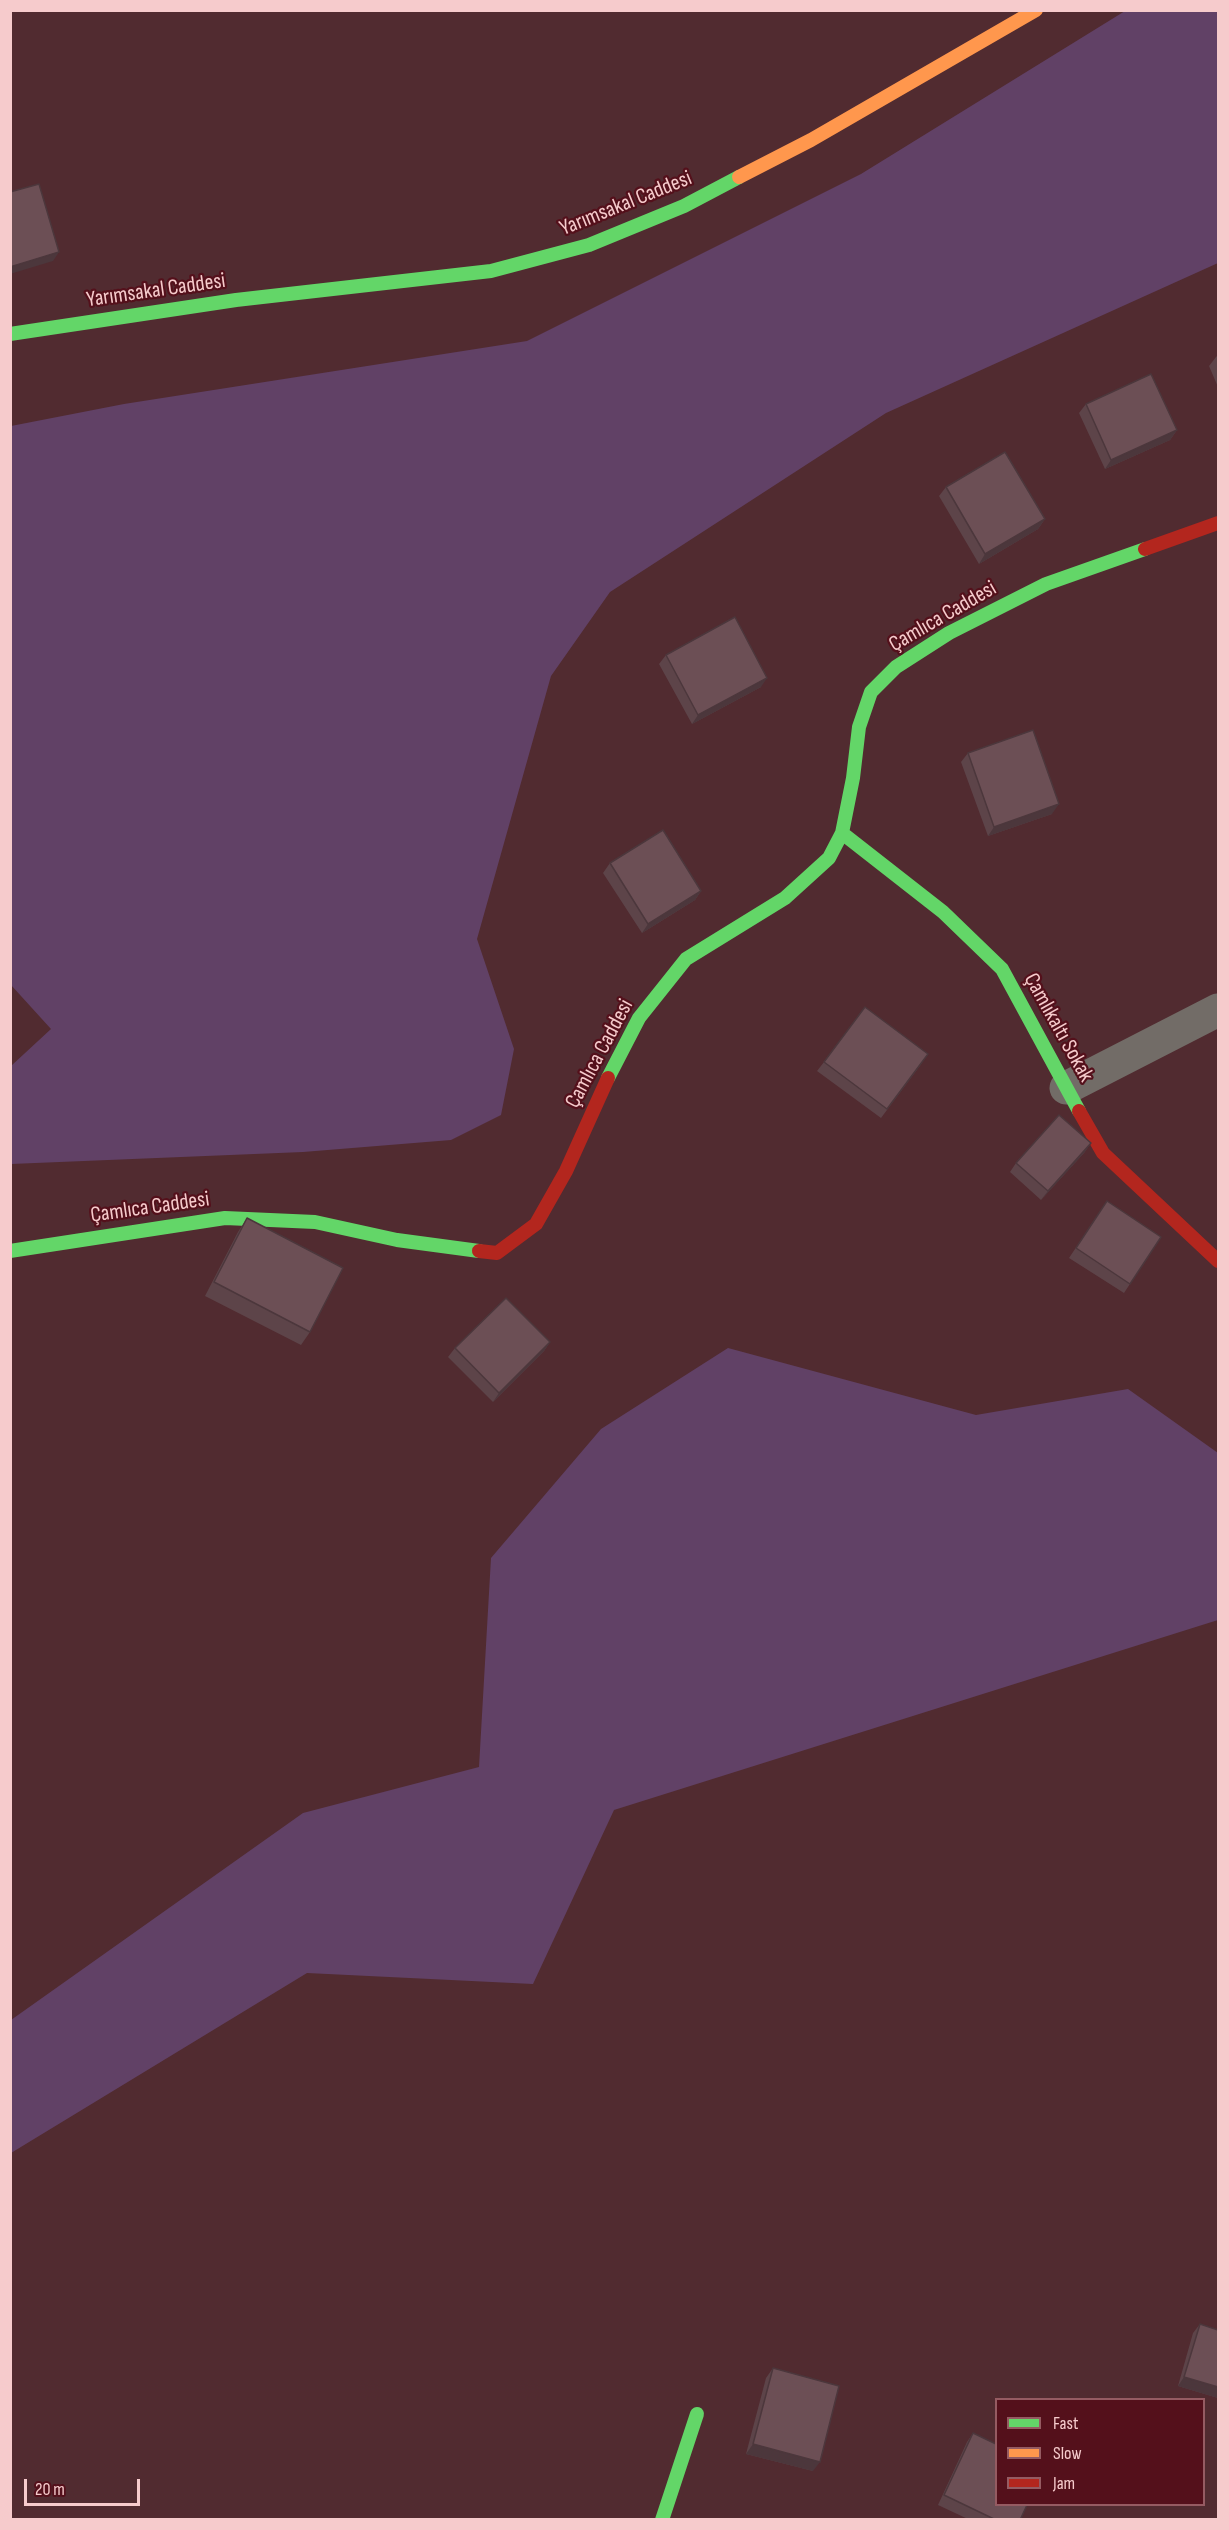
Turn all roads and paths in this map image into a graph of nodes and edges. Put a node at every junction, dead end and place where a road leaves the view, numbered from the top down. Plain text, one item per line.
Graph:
1 (1036, 10) edge
2 (10, 334) edge
3 (1218, 523) edge
4 (842, 833) junction
5 (1218, 1010) edge
6 (1066, 1088) junction
7 (10, 1251) edge
8 (1218, 1261) edge
9 (697, 2414) dead end
10 (662, 2520) edge

1 - 2 street, Yarımsakal Caddesi
3 - 4 street, Çamlıca Caddesi
4 - 6 street, Çamlıkaltı Sokak
4 - 7 street, Çamlıca Caddesi
5 - 6 street
6 - 8 street, Çamlıkaltı Sokak
9 - 10 street

